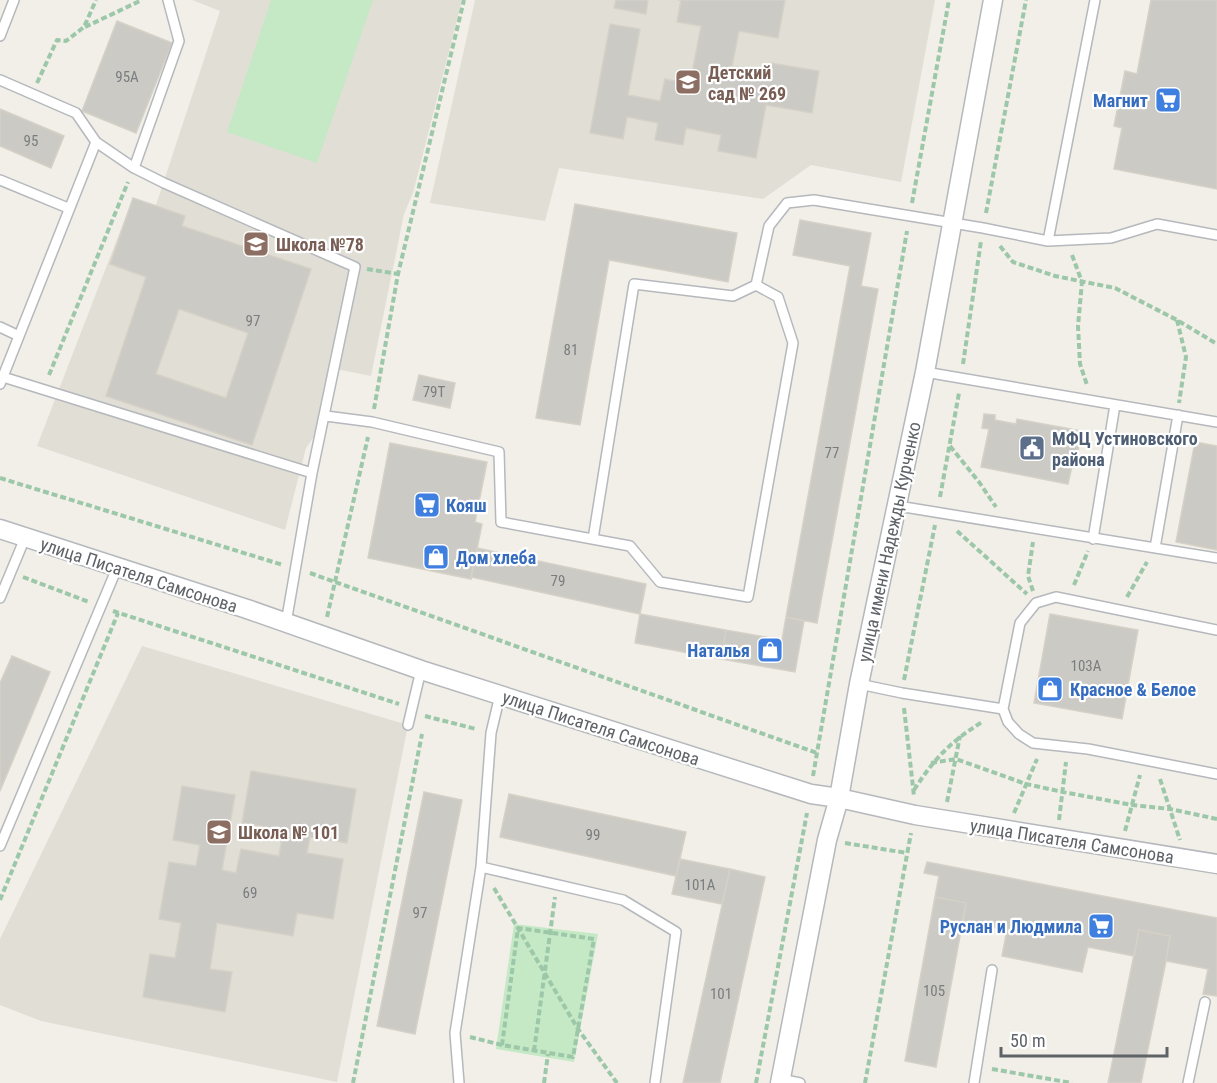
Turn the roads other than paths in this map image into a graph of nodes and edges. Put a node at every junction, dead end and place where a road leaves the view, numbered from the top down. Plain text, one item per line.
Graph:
1 (15, 0) edge
2 (168, 0) edge
3 (993, 0) edge
4 (1095, 0) edge
5 (0, 36) edge
6 (0, 80) edge
7 (96, 142) junction
8 (134, 168) junction
9 (0, 180) edge
10 (68, 208) junction
11 (953, 223) junction
12 (1217, 235) edge
13 (1048, 241) junction
14 (756, 285) junction
15 (0, 327) edge
16 (19, 336) junction
17 (925, 372) junction
18 (1, 381) edge
19 (1111, 404) junction
20 (1178, 415) junction
21 (326, 416) junction
22 (1217, 422) edge
23 (312, 473) junction
24 (898, 506) junction
25 (0, 529) edge
26 (25, 538) junction
27 (594, 539) junction
28 (1093, 539) junction
29 (1155, 548) junction
30 (1217, 558) edge
31 (117, 568) junction
32 (0, 598) edge
33 (286, 623) junction
34 (1217, 630) edge
35 (422, 670) junction
36 (859, 684) junction
37 (500, 695) junction
38 (1003, 709) junction
39 (408, 725) dead end
40 (1217, 774) edge
41 (839, 798) junction
42 (0, 846) edge
43 (1217, 864) edge
44 (481, 867) junction
45 (992, 970) dead end
46 (1205, 1002) dead end
47 (780, 1081) edge
48 (459, 1083) edge
49 (655, 1083) edge
50 (800, 1083) edge
51 (974, 1083) edge
52 (1188, 1083) edge

1 - 5 lane
2 - 8 lane
3 - 11 street, улица имени Надежды Курченко
4 - 13 lane
6 - 7 lane
7 - 8 lane
7 - 10 lane
8 - 21 lane
9 - 10 lane
10 - 16 lane
11 - 13 lane
11 - 14 lane
11 - 17 street, улица имени Надежды Курченко
12 - 13 lane
14 - 27 lane
14 - 27 lane
15 - 16 lane
16 - 18 lane
17 - 19 lane
17 - 24 street, улица имени Надежды Курченко
18 - 23 lane
19 - 20 lane
19 - 28 lane
20 - 22 lane
20 - 29 lane
21 - 23 lane
21 - 27 lane
23 - 33 lane
24 - 28 lane
24 - 36 street, улица имени Надежды Курченко
25 - 26 street, улица Писателя Самсонова
26 - 31 street, улица Писателя Самсонова
26 - 32 lane
28 - 29 lane
29 - 30 lane
31 - 33 street, улица Писателя Самсонова
31 - 42 lane
33 - 35 street, улица Писателя Самсонова
34 - 38 lane
35 - 37 street, улица Писателя Самсонова
35 - 39 lane
36 - 38 lane
36 - 41 street, улица имени Надежды Курченко
37 - 41 street, улица Писателя Самсонова
37 - 44 lane
38 - 40 lane
41 - 43 street, улица Писателя Самсонова
41 - 47 street, улица имени Надежды Курченко
44 - 48 lane
44 - 49 lane
45 - 51 lane
46 - 52 lane
47 - 50 lane

